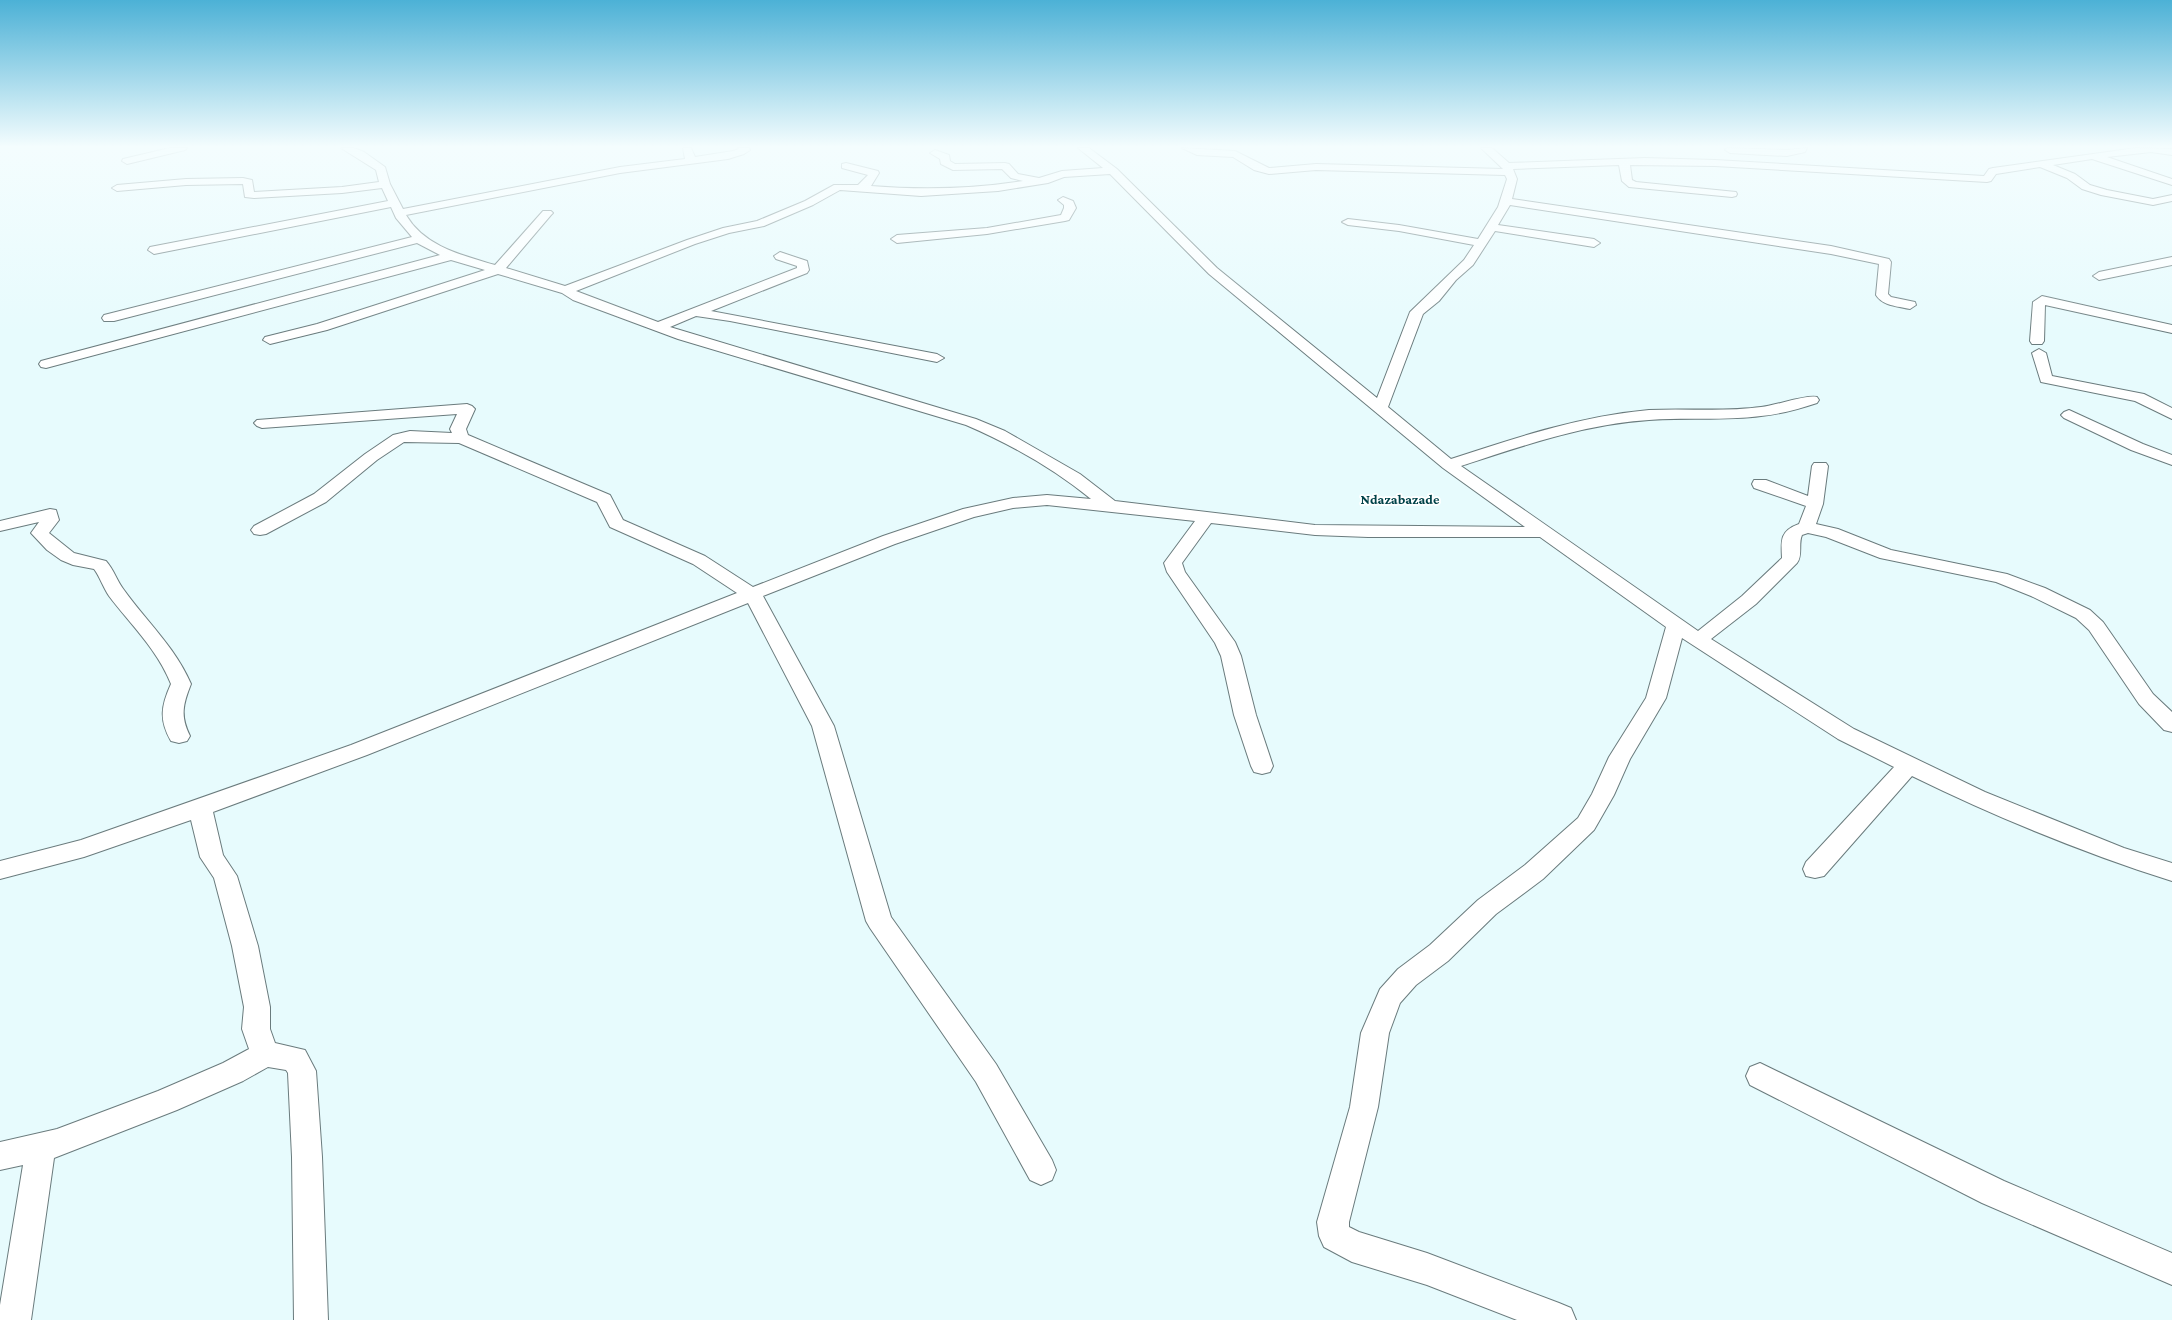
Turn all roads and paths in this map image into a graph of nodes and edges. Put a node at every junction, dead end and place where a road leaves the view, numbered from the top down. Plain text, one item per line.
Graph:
1 (389, 210) edge
2 (399, 210) edge
3 (795, 210) edge
4 (1069, 210) edge
5 (1152, 210) edge
6 (1502, 210) edge
7 (1563, 210) edge
8 (547, 213) dead end
9 (1348, 222) dead end
10 (1491, 227) junction
11 (419, 239) junction
12 (897, 239) dead end
13 (1482, 243) junction
14 (1594, 243) dead end
15 (154, 250) dead end
16 (451, 256) junction
17 (780, 256) dead end
18 (2172, 261) edge
19 (498, 270) junction
20 (2099, 276) dead end
21 (566, 290) junction
22 (1910, 305) dead end
23 (693, 312) junction
24 (109, 318) dead end
25 (660, 326) junction
26 (2172, 329) edge
27 (270, 340) dead end
28 (937, 358) dead end
29 (46, 364) dead end
30 (1812, 400) dead end
31 (1380, 409) junction
32 (2172, 414) edge
33 (2069, 415) dead end
34 (262, 423) dead end
35 (461, 438) junction
36 (2172, 460) edge
37 (1449, 465) junction
38 (1820, 466) dead end
39 (1760, 484) dead end
40 (1815, 504) junction
41 (1109, 505) junction
42 (1205, 518) junction
43 (0, 526) edge
44 (1806, 527) junction
45 (260, 530) dead end
46 (1542, 532) junction
47 (752, 595) junction
48 (1676, 624) junction
49 (1698, 640) junction
50 (2172, 725) edge
51 (179, 736) dead end
52 (1909, 765) junction
53 (1262, 766) dead end
54 (200, 808) junction
55 (1815, 869) dead end
56 (0, 870) edge
57 (2172, 872) edge
58 (265, 1054) junction
59 (1760, 1076) dead end
60 (41, 1146) junction
61 (0, 1156) edge
62 (1041, 1170) dead end
63 (2172, 1269) edge
64 (14, 1320) edge
65 (311, 1320) edge
66 (1559, 1320) edge

1 - 15 street
2 - 11 street
3 - 21 street
4 - 12 street
5 - 31 street
6 - 10 street
7 - 22 street
8 - 19 street
9 - 13 street
10 - 13 street
10 - 14 street
11 - 16 street
11 - 24 street
13 - 31 street
16 - 19 street
16 - 29 street
17 - 23 street
18 - 20 street
19 - 21 street
19 - 27 street
21 - 25 street
23 - 25 street
23 - 28 street
25 - 41 street
26 - 32 street
30 - 37 street
31 - 37 street
33 - 36 street
34 - 35 street
35 - 45 street
35 - 47 street
37 - 46 street
38 - 40 street
39 - 40 street
40 - 44 street
41 - 42 street
41 - 47 street
42 - 46 street
42 - 53 street
43 - 51 street
44 - 49 street
44 - 50 street
46 - 48 street
47 - 54 street
47 - 62 street
48 - 49 street
48 - 66 street
49 - 52 street
52 - 55 street
52 - 57 street
54 - 56 street
54 - 58 street
58 - 60 street
58 - 65 street
59 - 63 street
60 - 61 street
60 - 64 street

